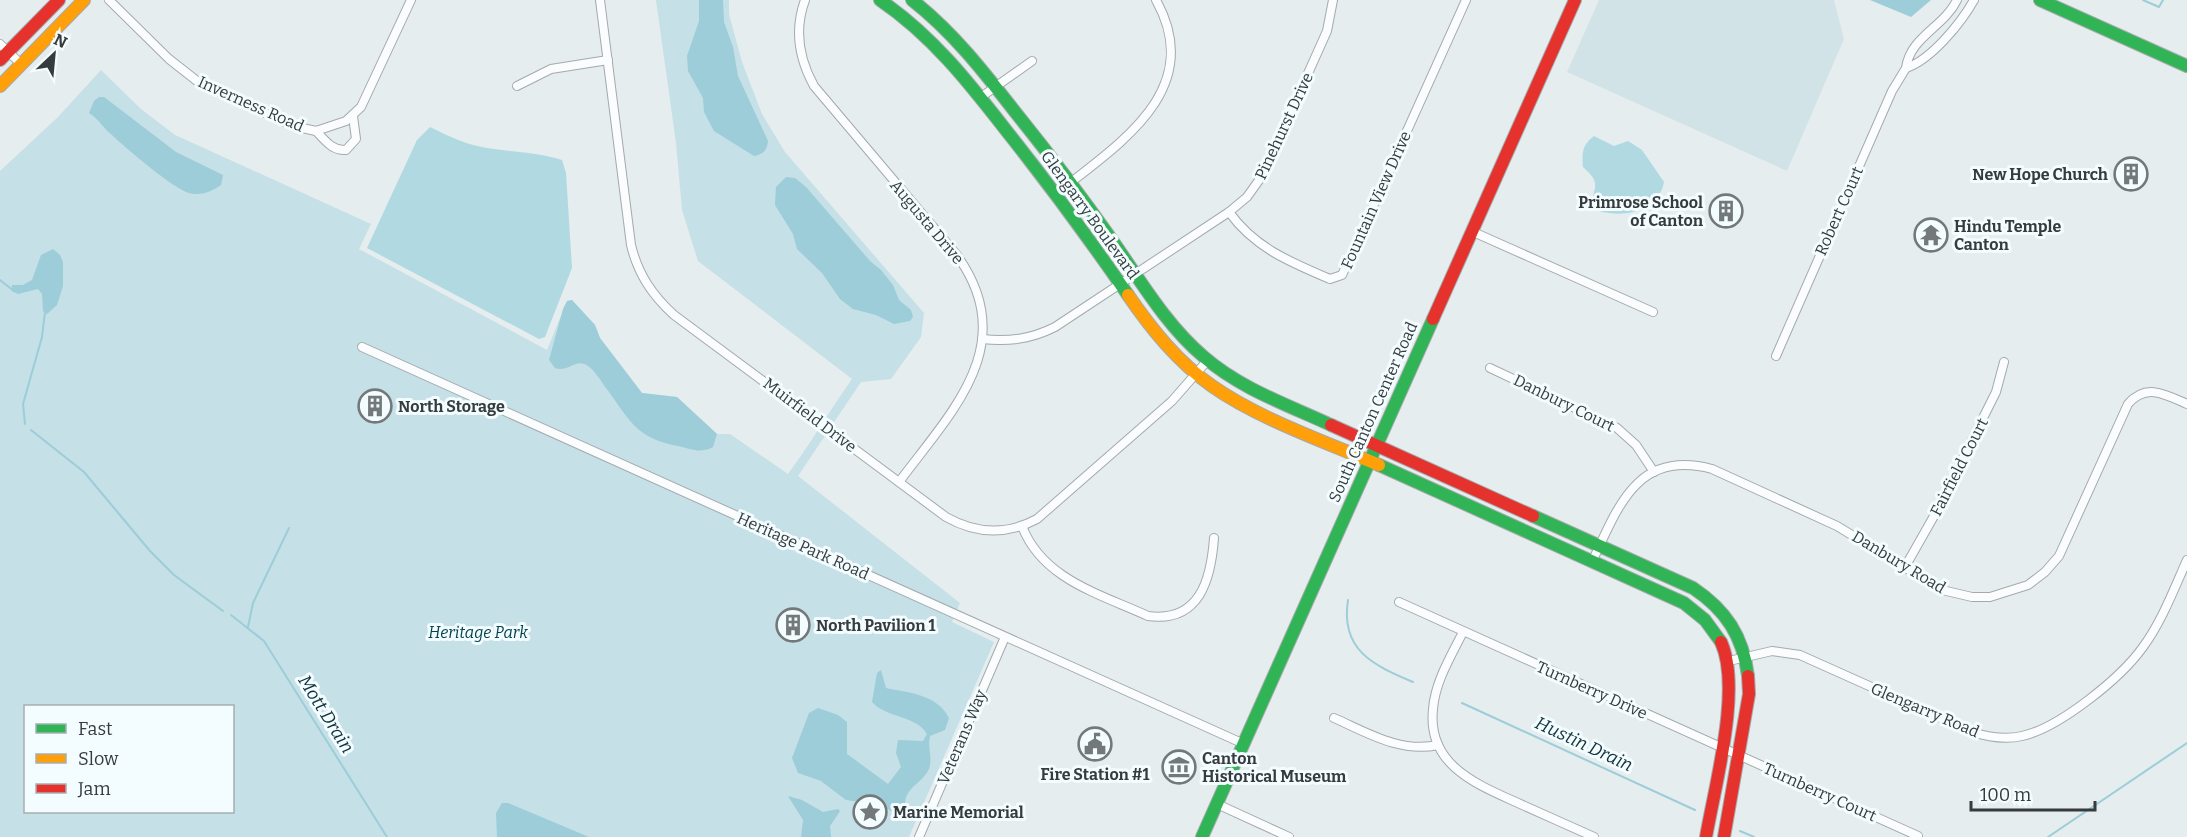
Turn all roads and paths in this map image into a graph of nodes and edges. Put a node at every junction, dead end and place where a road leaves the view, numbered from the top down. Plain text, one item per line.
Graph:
1 (58, 0) edge
2 (84, 0) edge
3 (109, 0) edge
4 (411, 0) edge
5 (600, 0) edge
6 (805, 0) edge
7 (880, 0) edge
8 (912, 0) edge
9 (1156, 0) edge
10 (1333, 0) edge
11 (1466, 0) edge
12 (1575, 0) edge
13 (1957, 0) edge
14 (1974, 0) edge
15 (2040, 0) edge
16 (925, 10) junction
17 (913, 23) junction
18 (3, 52) edge
19 (608, 60) junction
20 (1032, 61) dead end
21 (21, 64) junction
22 (2187, 66) edge
23 (1906, 68) junction
24 (0, 86) edge
25 (517, 86) dead end
26 (995, 86) junction
27 (981, 97) junction
28 (353, 116) junction
29 (316, 130) junction
30 (1071, 182) junction
31 (1056, 194) junction
32 (1229, 212) junction
33 (1472, 231) junction
34 (1135, 274) junction
35 (1121, 284) junction
36 (1653, 312) dead end
37 (982, 339) junction
38 (362, 347) dead end
39 (1776, 356) dead end
40 (1207, 361) junction
41 (2004, 363) dead end
42 (1490, 368) dead end
43 (1196, 375) junction
44 (1263, 393) junction
45 (2187, 404) edge
46 (1255, 410) junction
47 (1376, 445) junction
48 (1369, 461) junction
49 (1654, 472) junction
50 (1455, 480) junction
51 (899, 482) junction
52 (1447, 496) junction
53 (1022, 526) junction
54 (1559, 528) junction
55 (1214, 538) dead end
56 (1552, 544) junction
57 (1600, 546) junction
58 (2187, 560) edge
59 (1592, 562) junction
60 (1905, 567) junction
61 (1685, 585) junction
62 (1678, 601) junction
63 (1399, 602) dead end
64 (1463, 632) junction
65 (1005, 637) junction
66 (1747, 656) junction
67 (1730, 661) junction
68 (1334, 718) dead end
69 (1244, 744) junction
70 (1438, 745) junction
71 (1721, 748) junction
72 (1738, 756) junction
73 (1217, 804) junction
74 (1918, 836) edge
75 (919, 837) edge
76 (1202, 837) edge
77 (1289, 837) edge
78 (1594, 837) edge
79 (1706, 837) edge
80 (1724, 837) edge

1 - 18 street
2 - 21 street
3 - 29 street, Inverness Road
4 - 28 street
5 - 19 street, Muirfield Drive
6 - 37 street, Augusta Drive
7 - 17 street, Glengarry Boulevard
8 - 16 street, Glengarry Boulevard
9 - 30 street
10 - 32 street, Pinehurst Drive
11 - 32 street, Fountain View Drive
12 - 33 street, South Canton Center Road
13 - 23 street, Robert Court
14 - 23 street, Robert Court
15 - 22 street
16 - 17 street
16 - 26 street, Glengarry Boulevard
17 - 27 street, Glengarry Boulevard
18 - 21 street
19 - 25 street
19 - 51 street, Muirfield Drive
20 - 26 street
21 - 24 street
23 - 39 street, Robert Court
26 - 27 street
26 - 30 street, Glengarry Boulevard
27 - 31 street, Glengarry Boulevard
28 - 29 street, Inverness Road
28 - 29 street, Inverness Road
30 - 31 street
30 - 34 street, Glengarry Boulevard
31 - 35 street, Glengarry Boulevard
32 - 34 street, Pinehurst Drive
33 - 36 street
33 - 47 street, South Canton Center Road
34 - 35 street, Pinehurst Drive
34 - 40 street, Glengarry Boulevard
35 - 37 street, Pinehurst Drive
35 - 43 street, Glengarry Boulevard
37 - 51 street, Augusta Drive
38 - 65 street, Heritage Park Road
40 - 43 street, Muirfield Drive
40 - 44 street, Glengarry Boulevard
41 - 60 street, Fairfield Court
42 - 49 street, Danbury Court
43 - 46 street, Glengarry Boulevard
43 - 53 street, Muirfield Drive
44 - 46 street
44 - 47 street, Glengarry Boulevard
45 - 60 street, Danbury Road
46 - 48 street, Glengarry Boulevard
47 - 48 street, South Canton Center Road
47 - 50 street, Glengarry Boulevard
48 - 52 street, Glengarry Boulevard
48 - 69 street, South Canton Center Road
49 - 57 street, Danbury Road
49 - 60 street, Danbury Road
50 - 52 street
50 - 54 street, Glengarry Boulevard
51 - 53 street, Muirfield Drive
52 - 56 street, Glengarry Boulevard
53 - 55 street
54 - 56 street
54 - 57 street, Glengarry Boulevard
56 - 59 street, Glengarry Boulevard
57 - 59 street, Danbury Road
57 - 61 street, Glengarry Boulevard
58 - 66 street, Glengarry Road
59 - 62 street, Glengarry Boulevard
61 - 62 street
61 - 66 street, Glengarry Boulevard
62 - 67 street, Glengarry Boulevard
63 - 64 street, Turnberry Drive
64 - 70 street
64 - 71 street, Turnberry Drive
65 - 69 street, Heritage Park Road
65 - 75 street, Veterans Way
66 - 67 street, Glengarry Road
66 - 72 street, Glengarry Boulevard
67 - 71 street, Glengarry Boulevard
68 - 70 street
69 - 73 street, South Canton Center Road
70 - 78 street
71 - 72 street, Turnberry Court
71 - 79 street, Glengarry Boulevard
72 - 74 street, Turnberry Court
72 - 80 street, Glengarry Boulevard
73 - 76 street, South Canton Center Road
73 - 77 street

